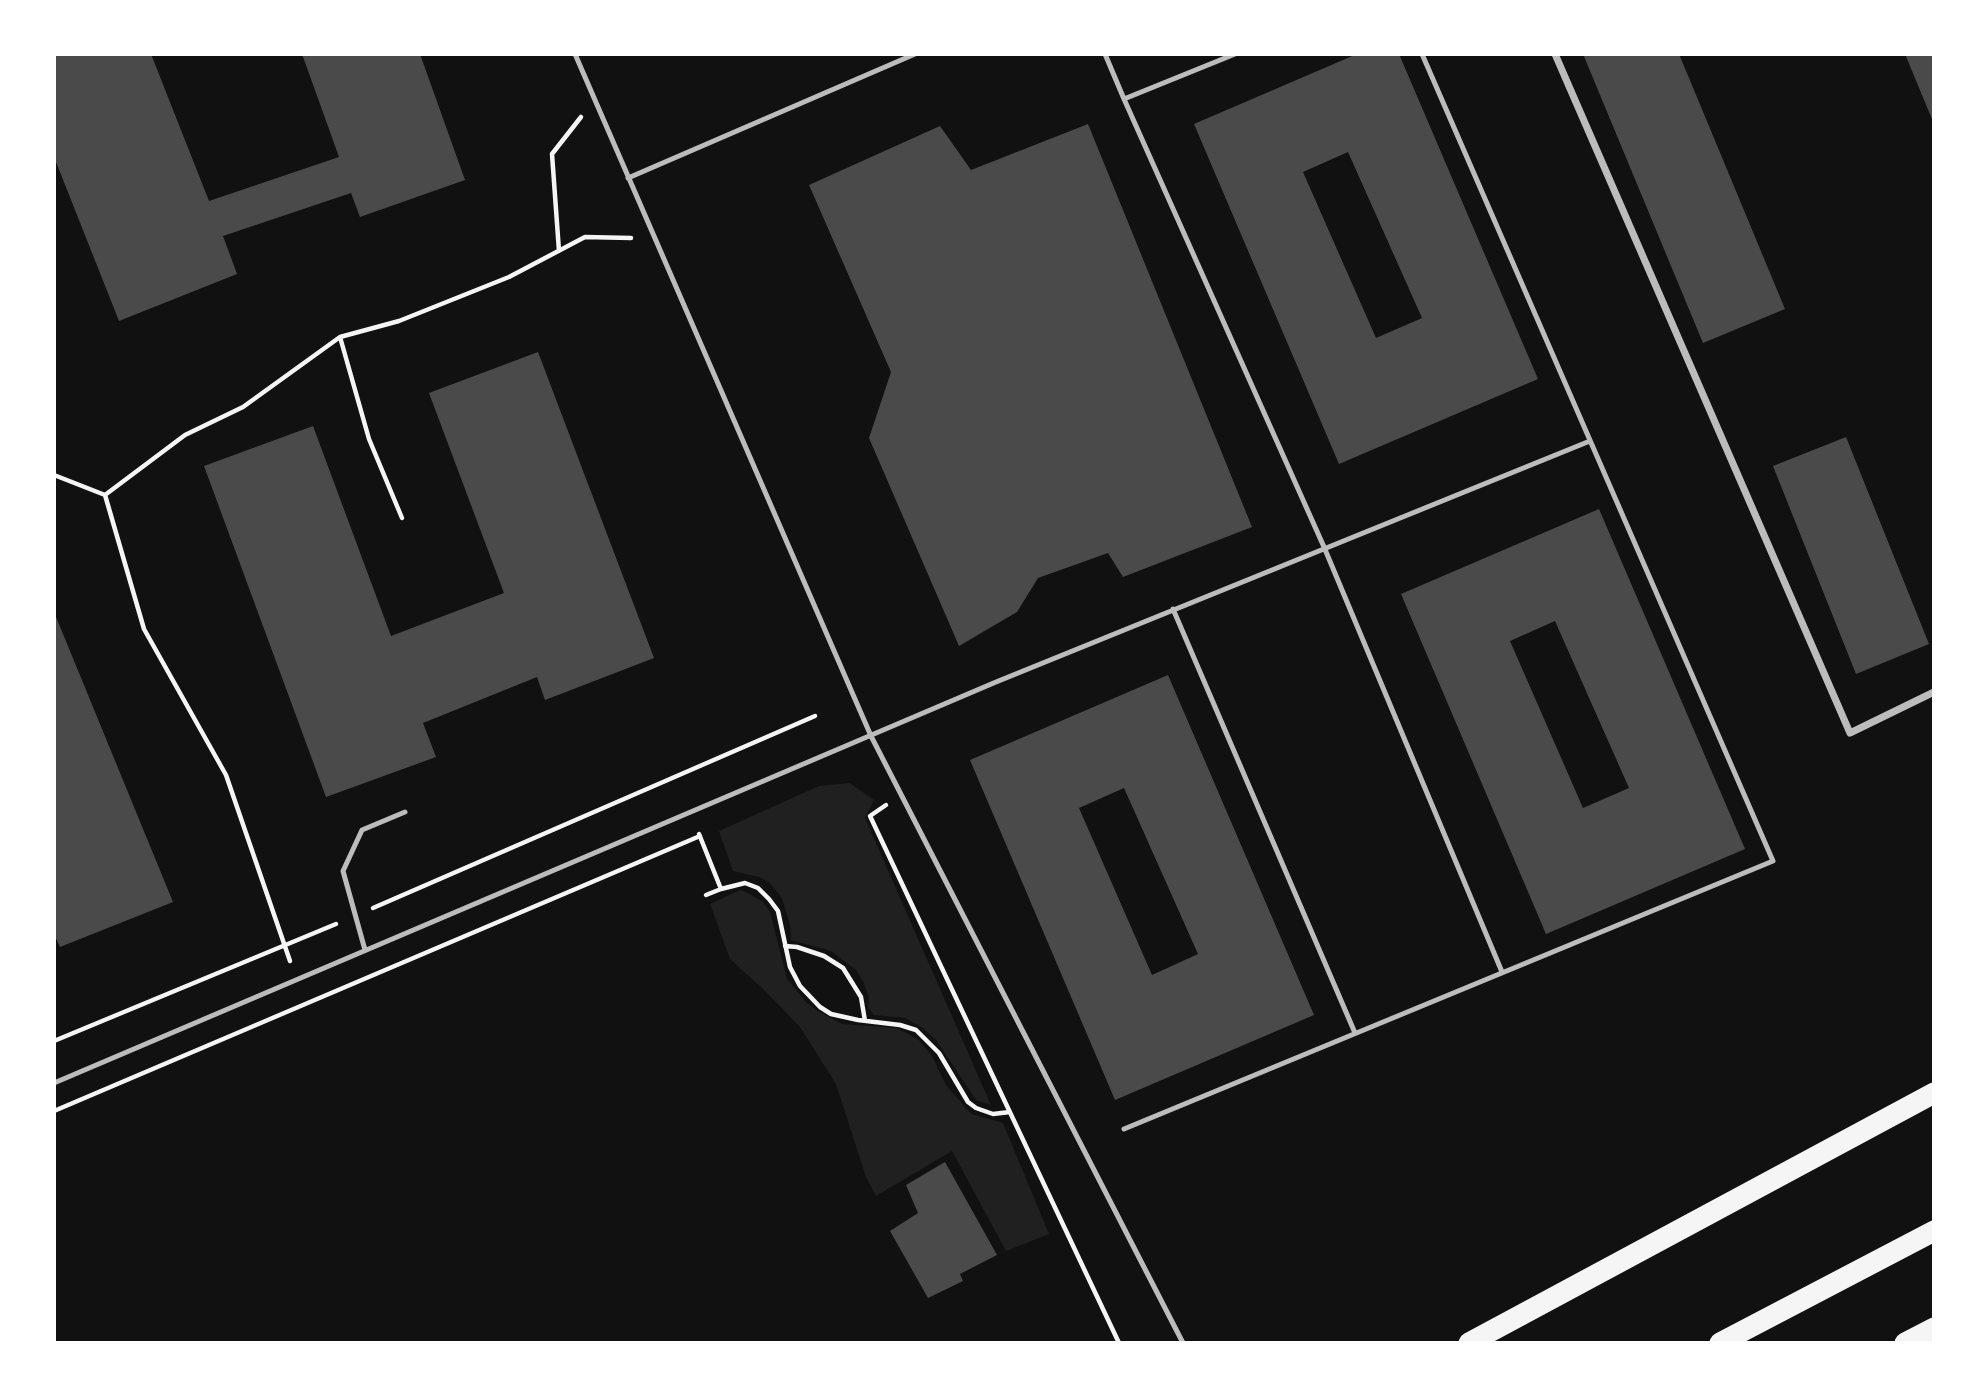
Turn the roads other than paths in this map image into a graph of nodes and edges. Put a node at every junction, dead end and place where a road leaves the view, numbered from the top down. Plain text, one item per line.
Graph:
1 (575, 54) edge
2 (915, 54) edge
3 (1105, 54) edge
4 (1235, 54) edge
5 (1422, 54) edge
6 (1555, 54) edge
7 (1124, 99) junction
8 (628, 178) junction
9 (1590, 441) junction
10 (1324, 547) junction
11 (1173, 609) junction
12 (1934, 692) edge
13 (871, 736) junction
14 (405, 813) dead end
15 (365, 950) junction
16 (1502, 972) junction
17 (1355, 1033) junction
18 (54, 1083) edge
19 (1934, 1093) edge
20 (1124, 1129) dead end
21 (1934, 1231) edge
22 (1934, 1328) edge
23 (1183, 1343) edge
24 (1469, 1343) edge
25 (1720, 1343) edge
26 (1905, 1343) edge

1 - 8 lane
2 - 8 lane
3 - 7 lane
4 - 7 lane
5 - 9 lane
6 - 12 street
7 - 10 lane
8 - 13 lane
9 - 10 lane
9 - 16 lane
10 - 11 lane
10 - 16 lane
11 - 13 lane
11 - 17 lane
13 - 15 lane
13 - 23 lane
14 - 15 lane
15 - 18 lane
16 - 17 lane
17 - 20 lane
19 - 24 highway
21 - 25 highway
22 - 26 highway

